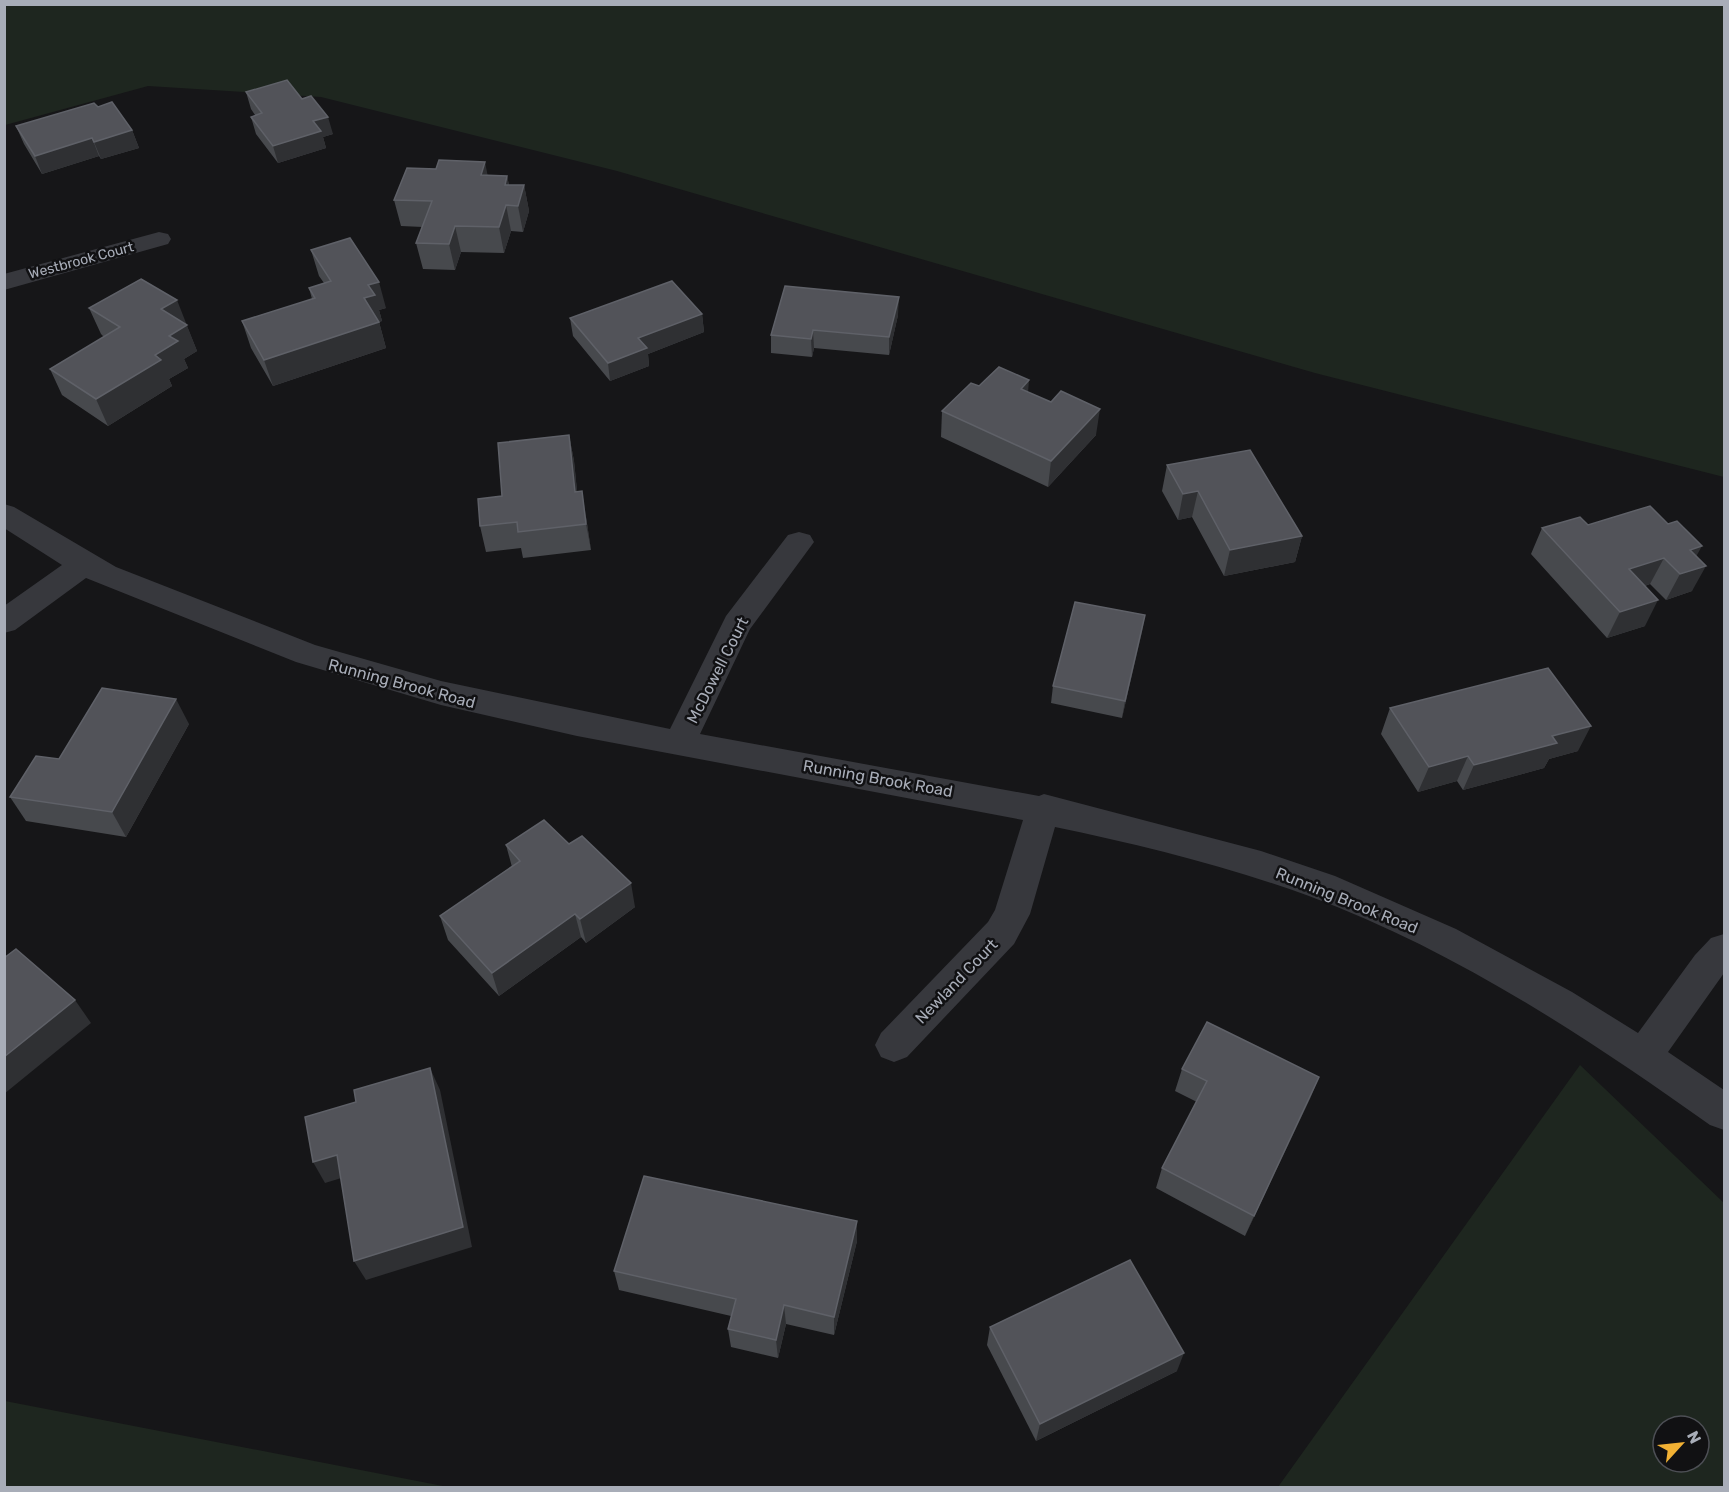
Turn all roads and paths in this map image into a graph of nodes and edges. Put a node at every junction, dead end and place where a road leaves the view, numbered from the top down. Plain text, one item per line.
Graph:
1 (159, 239) dead end
2 (4, 282) edge
3 (4, 514) edge
4 (799, 542) dead end
5 (84, 564) junction
6 (4, 622) edge
7 (680, 742) junction
8 (1044, 808) junction
9 (1725, 949) edge
10 (894, 1045) dead end
11 (1644, 1055) junction
12 (1725, 1112) edge

1 - 2 street, Westbrook Court
3 - 5 street, Running Brook Road
4 - 7 street, McDowell Court
5 - 6 street
5 - 7 street, Running Brook Road
7 - 8 street, Running Brook Road
8 - 10 street, Newland Court
8 - 11 street, Running Brook Road
9 - 11 street
11 - 12 street, Running Brook Road

